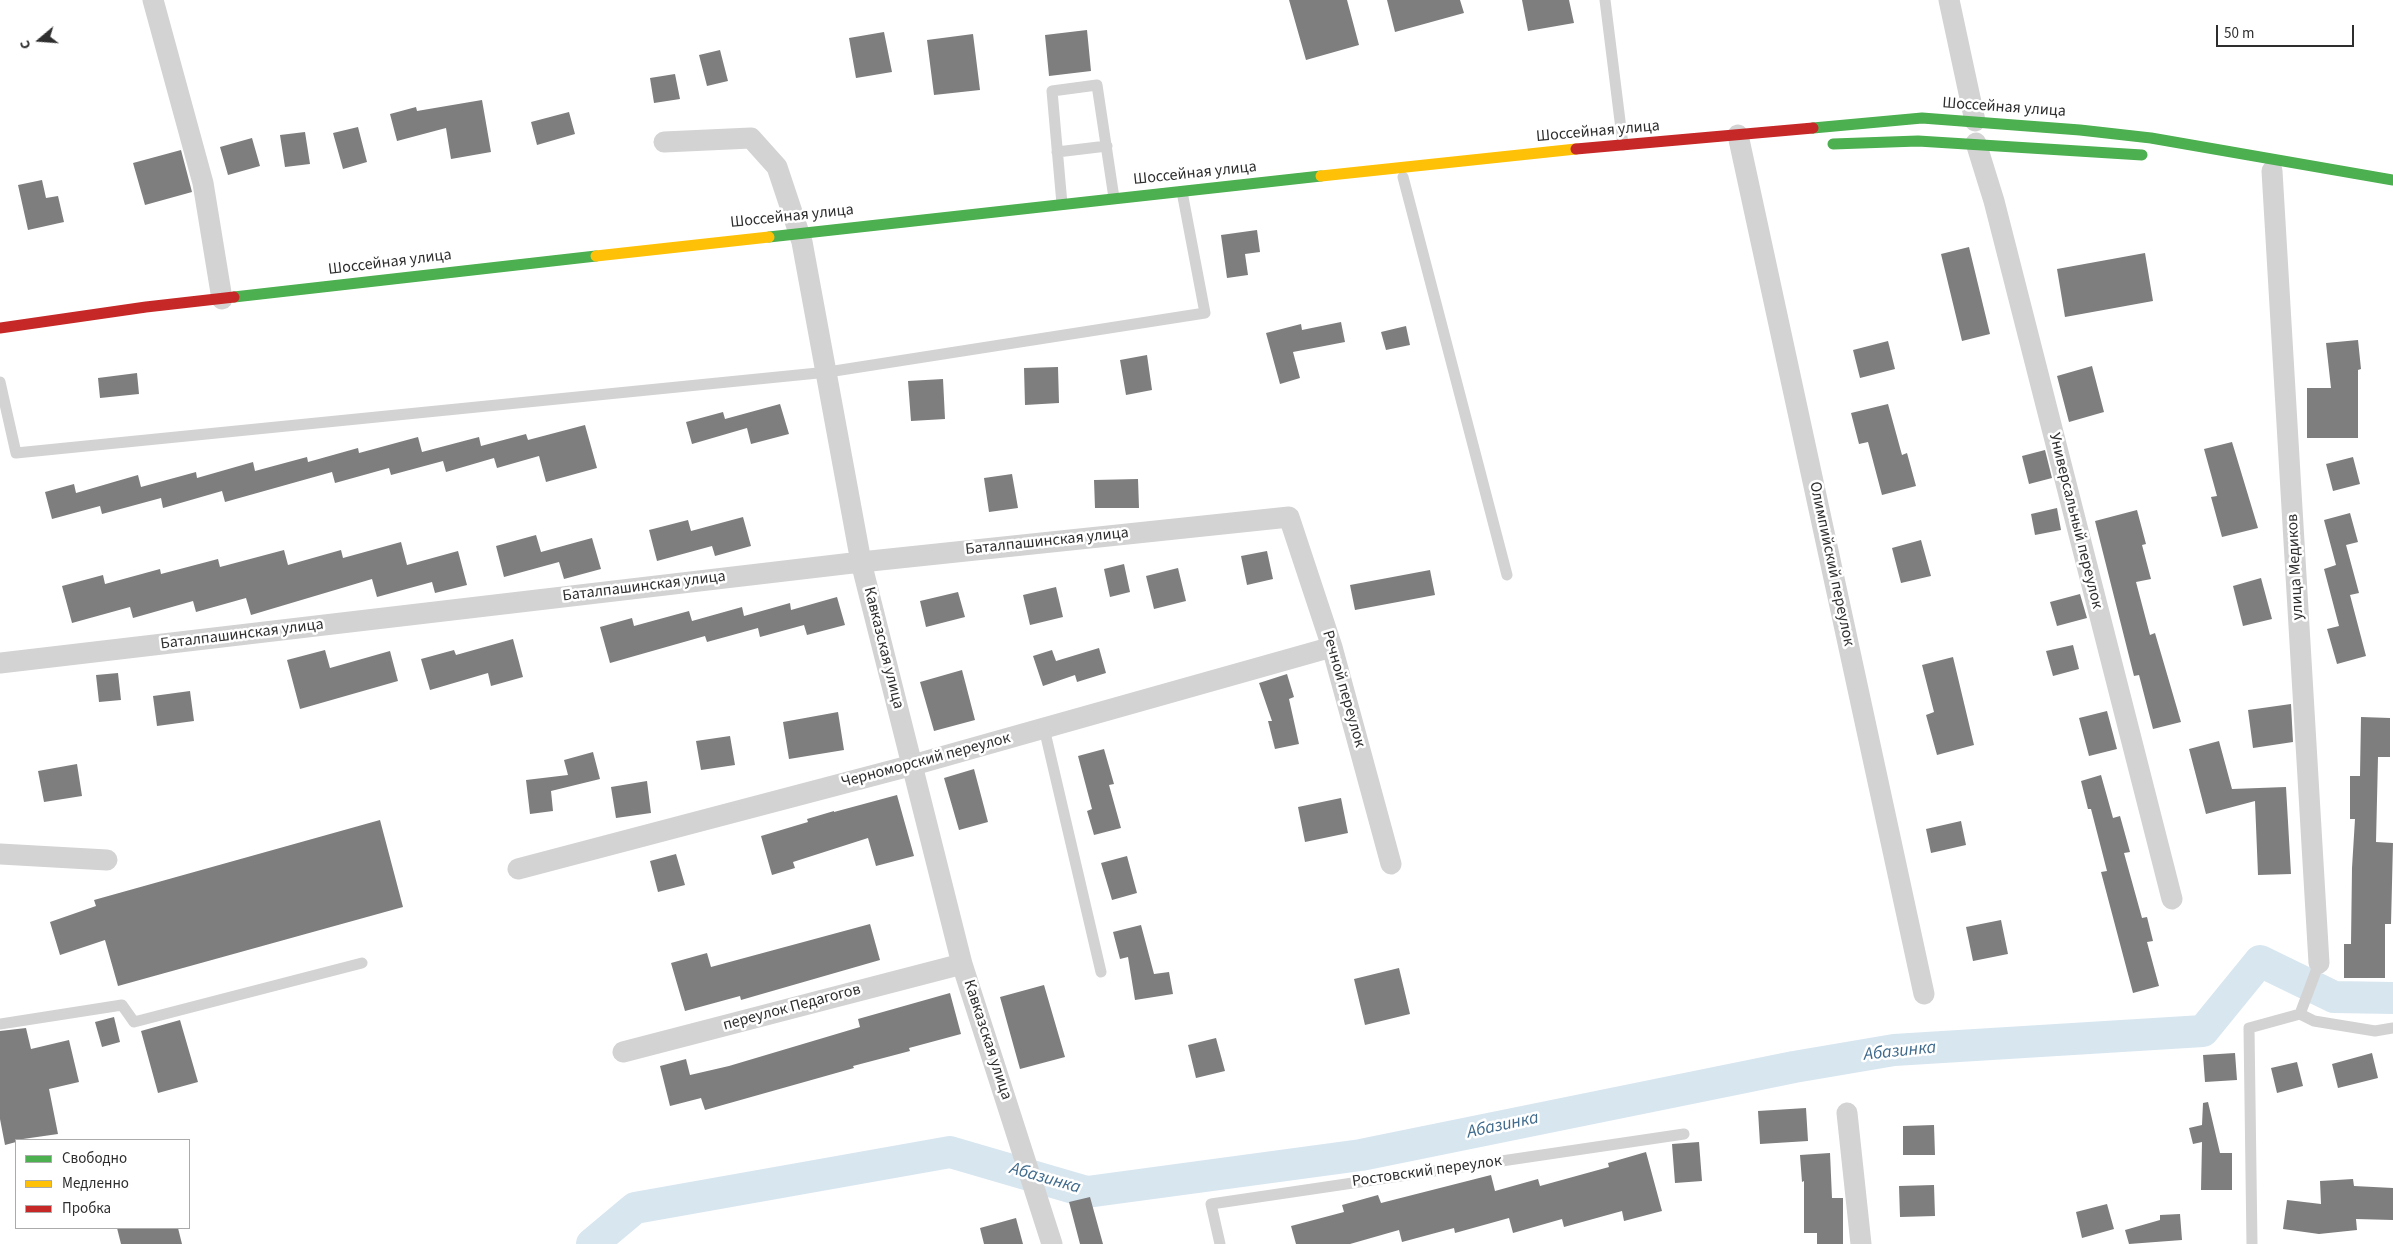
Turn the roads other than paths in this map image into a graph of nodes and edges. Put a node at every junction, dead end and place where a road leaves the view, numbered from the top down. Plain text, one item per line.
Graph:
1 (153, 0) edge
2 (1605, 0) edge
3 (1949, 0) edge
4 (1975, 121) junction
5 (664, 142) dead end
6 (1976, 143) junction
7 (1740, 144) junction
8 (1820, 144) dead end
9 (1623, 145) junction
10 (1106, 146) junction
11 (1057, 152) junction
12 (2151, 156) dead end
13 (1557, 163) dead end
14 (2272, 172) dead end
15 (1403, 177) junction
16 (2309, 178) dead end
17 (2393, 180) edge
18 (2393, 192) edge
19 (1183, 197) junction
20 (1114, 198) junction
21 (1062, 204) junction
22 (801, 237) junction
23 (222, 299) junction
24 (175, 316) dead end
25 (136, 320) dead end
26 (0, 328) edge
27 (0, 337) edge
28 (828, 372) junction
29 (0, 382) edge
30 (1289, 517) joint
31 (861, 562) junction
32 (1506, 575) dead end
33 (1332, 647) junction
34 (0, 662) edge
35 (1044, 728) junction
36 (913, 765) junction
37 (0, 854) edge
38 (107, 860) dead end
39 (1391, 864) dead end
40 (518, 869) dead end
41 (2172, 899) dead end
42 (362, 963) dead end
43 (2319, 963) joint
44 (962, 964) junction
45 (1102, 972) dead end
46 (1924, 994) dead end
47 (2300, 1014) junction
48 (0, 1024) edge
49 (2393, 1028) edge
50 (623, 1052) dead end
51 (1847, 1114) dead end
52 (1684, 1134) dead end
53 (1052, 1244) edge
54 (1220, 1244) edge
55 (1861, 1244) edge
56 (2252, 1244) edge

1 - 23 street
2 - 9 lane
3 - 4 street
4 - 7 main road, Шоссейная улица
4 - 17 main road, Шоссейная улица
5 - 22 street, Кавказская улица
6 - 8 main road
6 - 12 main road
6 - 41 street, Универсальный переулок
7 - 9 main road, Шоссейная улица
7 - 46 street, Олимпийский переулок
9 - 20 main road, Шоссейная улица
10 - 11 lane
10 - 11 lane
10 - 20 lane
11 - 21 lane
13 - 15 main road, Шоссейная улица
14 - 43 street, улица Медиков
15 - 19 main road, Шоссейная улица
15 - 32 lane
16 - 18 main road
19 - 22 main road, Шоссейная улица
19 - 28 lane
20 - 21 main road, Шоссейная улица
21 - 22 main road, Шоссейная улица
22 - 23 main road, Шоссейная улица
22 - 24 main road, Шоссейная улица
22 - 28 street, Кавказская улица
23 - 26 main road, Шоссейная улица
25 - 27 main road
28 - 29 lane
28 - 31 street, Кавказская улица
30 - 31 street, Баталпашинская улица
30 - 33 street, Речной переулок
31 - 34 street, Баталпашинская улица
31 - 36 street, Кавказская улица
33 - 35 street, Черноморский переулок
33 - 39 street, Речной переулок
35 - 36 street, Черноморский переулок
35 - 45 lane
36 - 40 street, Черноморский переулок
36 - 44 street, Кавказская улица
37 - 38 street
42 - 48 lane
43 - 47 lane
44 - 50 street, переулок Педагогов
44 - 53 street, Кавказская улица
47 - 49 lane
47 - 56 lane
51 - 55 street
52 - 54 lane, Ростовский переулок

